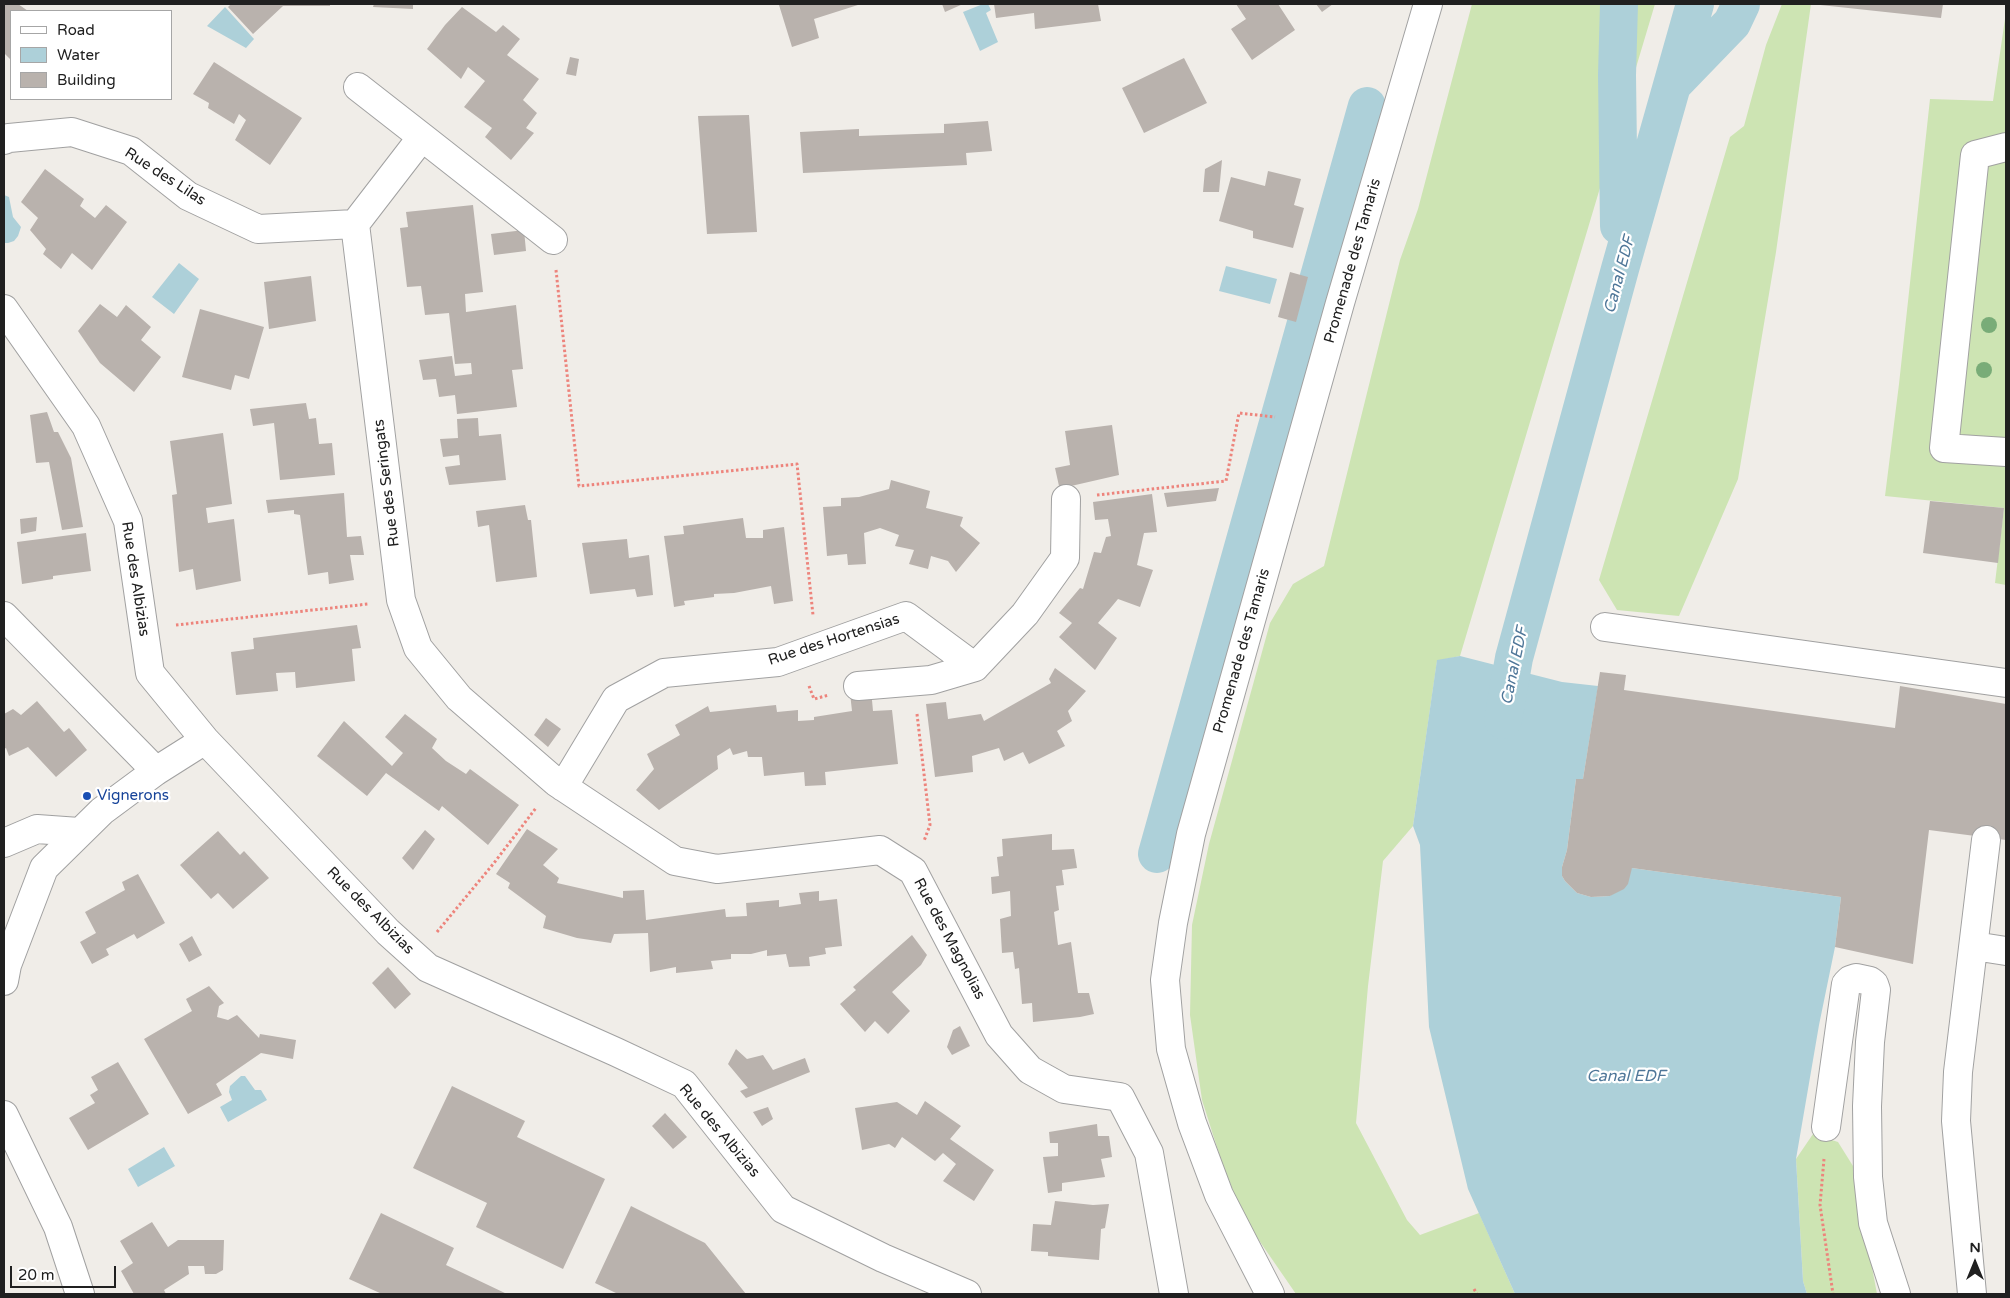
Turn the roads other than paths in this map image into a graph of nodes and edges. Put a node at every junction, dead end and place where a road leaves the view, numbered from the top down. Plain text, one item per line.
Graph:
1 (1428, 4) edge
2 (358, 87) dead end
3 (422, 137) junction
4 (4, 140) edge
5 (2006, 147) edge
6 (355, 224) junction
7 (553, 240) road end
8 (4, 309) edge
9 (2006, 452) edge
10 (1066, 498) road end
11 (4, 616) edge
12 (1605, 627) dead end
13 (975, 667) junction
14 (2006, 683) edge
15 (858, 686) dead end
16 (205, 740) junction
17 (156, 771) junction
18 (560, 785) junction
19 (80, 832) junction
20 (1986, 840) dead end
21 (4, 843) edge
22 (1974, 946) junction
23 (2006, 950) edge
24 (4, 981) edge
25 (4, 1115) edge
26 (1826, 1127) road end
27 (80, 1294) edge
28 (967, 1294) edge
29 (1174, 1294) edge
30 (1270, 1294) edge
31 (1896, 1294) edge
32 (1972, 1294) edge

1 - 30 street, Promenade des Tamaris
2 - 3 street
3 - 6 street
3 - 7 street
4 - 6 street, Rue des Lilas
5 - 9 street
6 - 18 street, Rue des Seringats
8 - 16 street, Rue des Albizias
10 - 13 street
11 - 17 street
12 - 14 street
13 - 15 street
13 - 18 street, Rue des Hortensias
16 - 17 street
16 - 28 street, Rue des Albizias
17 - 19 street
18 - 29 street, Rue des Magnolias
19 - 21 street
19 - 24 street
20 - 22 street
22 - 23 street
22 - 32 street
25 - 27 street
26 - 31 street

